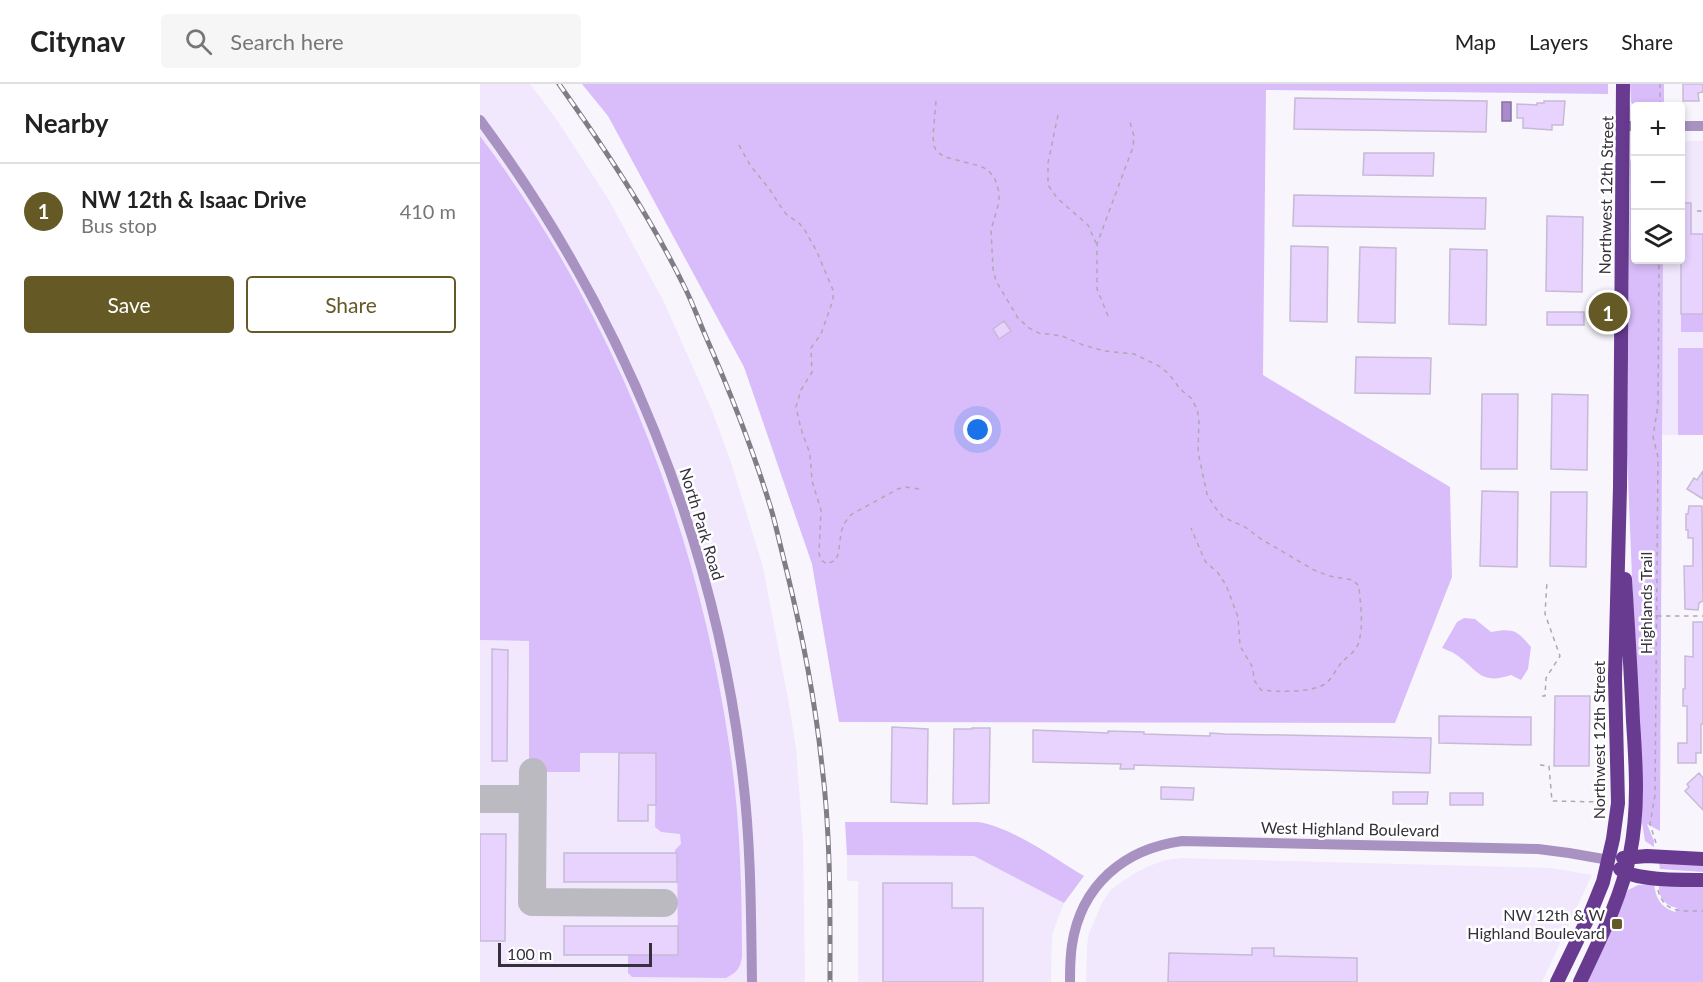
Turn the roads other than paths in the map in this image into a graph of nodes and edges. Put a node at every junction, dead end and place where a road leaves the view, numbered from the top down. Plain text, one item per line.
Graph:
1 (1623, 84) edge
2 (480, 120) edge
3 (1629, 126) edge
4 (1685, 126) edge
5 (1703, 126) edge
6 (1620, 487) junction
7 (1630, 857) junction
8 (1703, 859) edge
9 (1609, 860) junction
10 (1625, 873) junction
11 (1703, 880) edge
12 (752, 982) edge
13 (1070, 982) edge
14 (1557, 982) edge
15 (1580, 982) edge

1 - 3 main road, Northwest 12th Street
2 - 12 street, North Park Road
3 - 6 main road, Northwest 12th Street
4 - 5 street
6 - 7 main road, Northwest 12th Street
6 - 9 main road, Northwest 12th Street
7 - 8 main road, West Highland Boulevard
7 - 9 main road, West Highland Boulevard
7 - 10 main road, Northwest 12th Street
9 - 10 main road, West Highland Boulevard
9 - 13 street, West Highland Boulevard
9 - 14 main road, Northwest 12th Street
10 - 11 main road, West Highland Boulevard
10 - 15 main road, Northwest 12th Street

